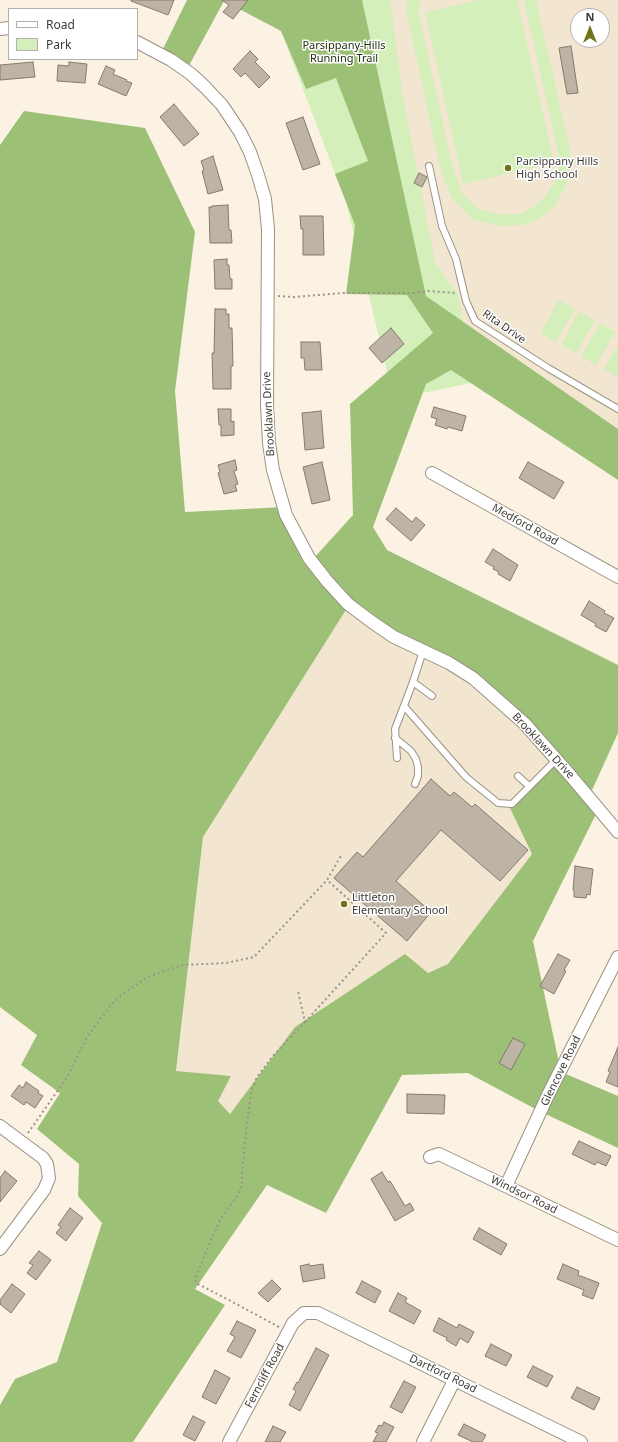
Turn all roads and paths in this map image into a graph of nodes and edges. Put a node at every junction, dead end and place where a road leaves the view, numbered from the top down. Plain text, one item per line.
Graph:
1 (138, 43) edge
2 (429, 166) dead end
3 (465, 294) junction
4 (267, 296) junction
5 (618, 409) edge
6 (432, 473) dead end
7 (618, 577) edge
8 (423, 651) junction
9 (413, 682) junction
10 (432, 696) dead end
11 (404, 706) junction
12 (395, 738) junction
13 (397, 758) dead end
14 (557, 759) junction
15 (518, 776) dead end
16 (416, 784) dead end
17 (529, 786) junction
18 (618, 832) edge
19 (342, 854) dead end
20 (328, 880) junction
21 (618, 957) edge
22 (298, 991) dead end
23 (305, 1022) junction
24 (0, 1126) edge
25 (22, 1142) junction
26 (430, 1157) dead end
27 (506, 1186) junction
28 (618, 1240) edge
29 (0, 1249) edge
30 (304, 1313) joint
31 (288, 1333) junction
32 (455, 1380) junction
33 (230, 1442) edge
34 (423, 1442) edge
35 (581, 1442) edge

1 - 4 street, Brooklawn Drive
2 - 3 lane, Rita Drive
3 - 4 path
3 - 5 lane, Rita Drive
4 - 8 street, Brooklawn Drive
6 - 7 street, Medford Road
8 - 9 lane
8 - 14 street, Brooklawn Drive
9 - 10 lane
9 - 11 lane
11 - 12 lane
11 - 17 lane
12 - 13 lane
12 - 16 lane
14 - 17 lane
14 - 18 street, Brooklawn Drive
15 - 17 lane
19 - 20 path
20 - 23 path
20 - 25 path
21 - 27 street, Glencove Road
22 - 23 path
23 - 31 path
24 - 25 street
25 - 29 street
26 - 27 street, Windsor Road
27 - 28 street, Windsor Road
30 - 31 street, Ferncliff Road
30 - 32 street, Dartford Road
31 - 33 street, Ferncliff Road
32 - 34 street
32 - 35 street, Dartford Road

